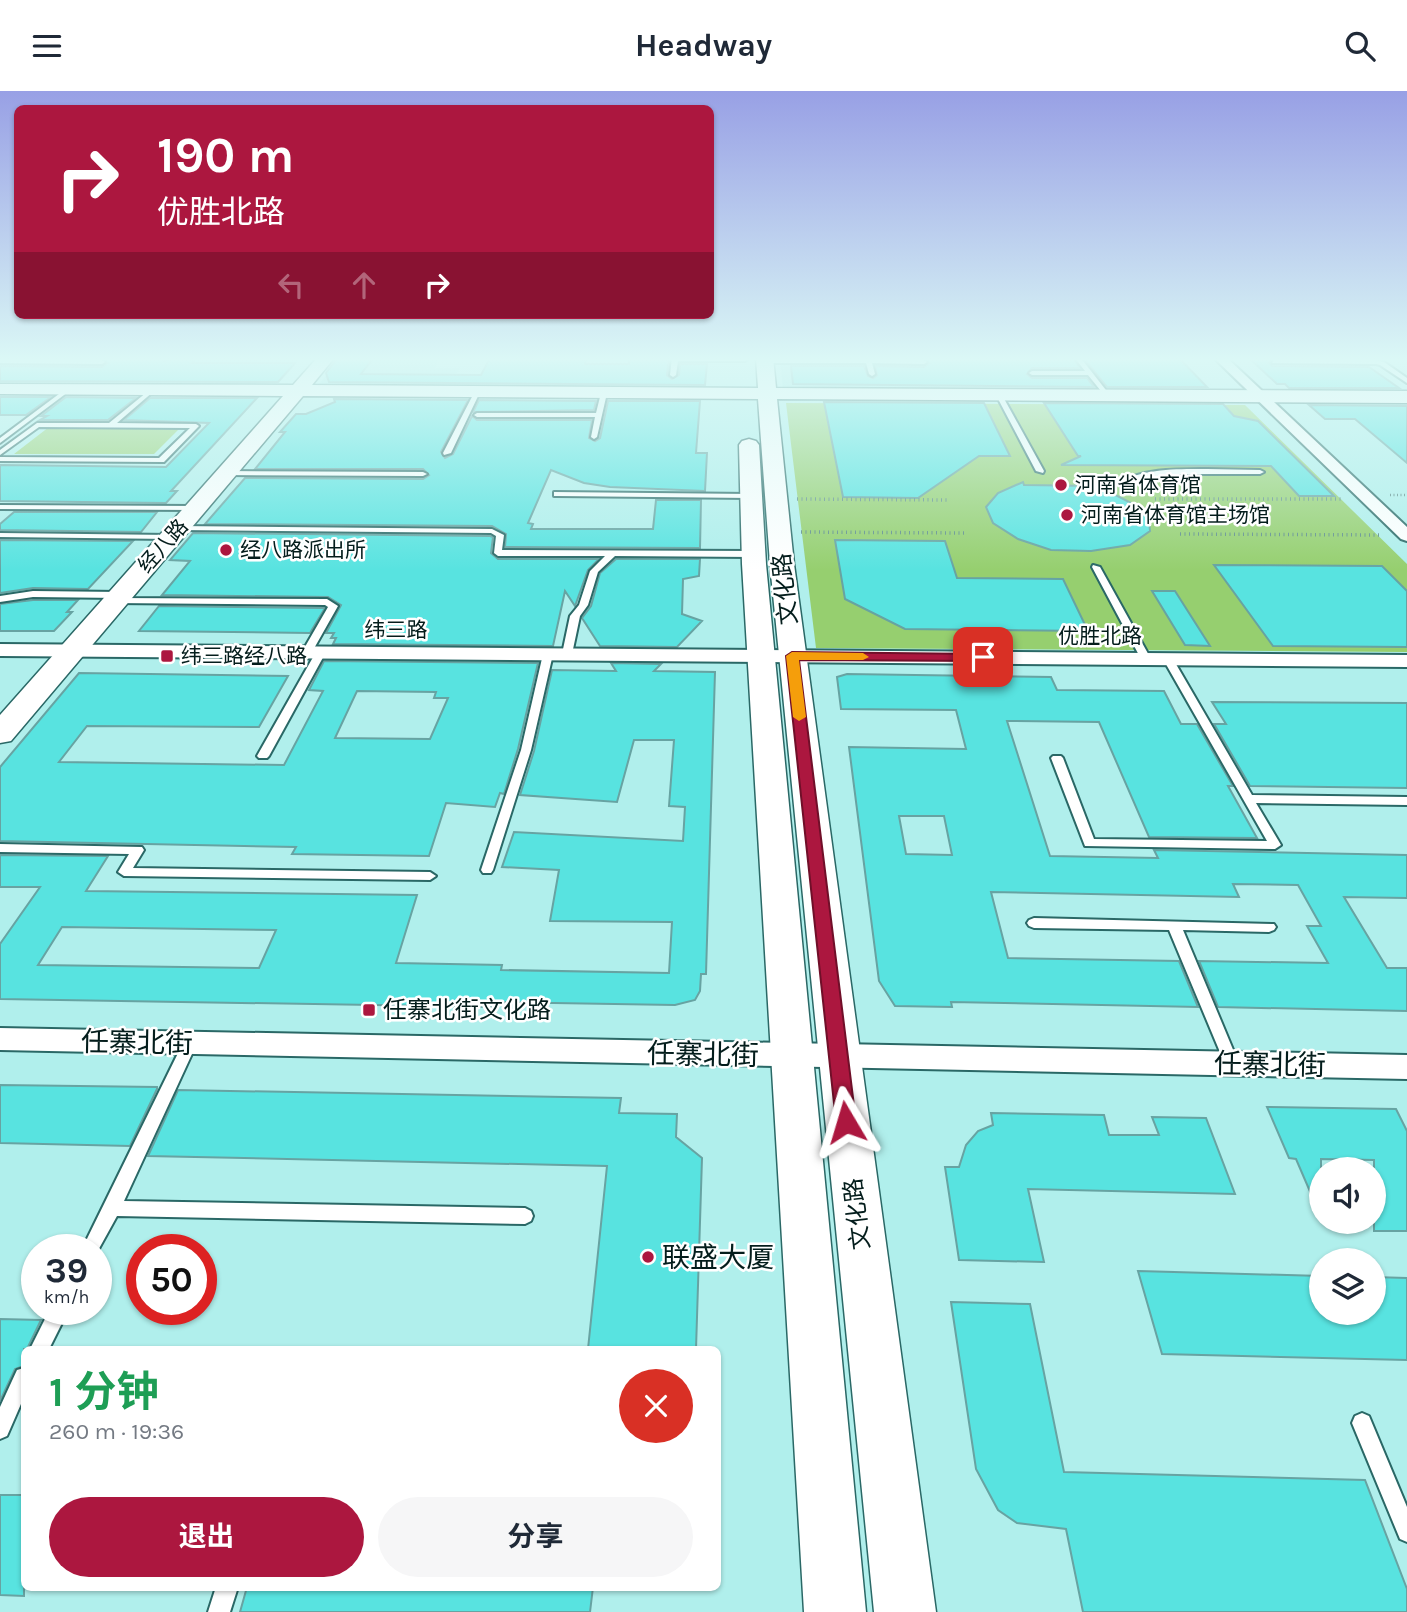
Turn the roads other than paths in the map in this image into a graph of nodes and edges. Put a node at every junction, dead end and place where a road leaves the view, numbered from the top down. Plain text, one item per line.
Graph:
1 (17, 428) edge
2 (33, 428) edge
3 (194, 428) edge
4 (266, 428) edge
5 (459, 428) edge
6 (596, 428) edge
7 (759, 428) edge
8 (1017, 428) edge
9 (1294, 428) edge
10 (594, 437) dead end
11 (0, 440) edge
12 (0, 453) edge
13 (446, 453) dead end
14 (0, 459) edge
15 (1040, 471) dead end
16 (1260, 472) dead end
17 (226, 473) junction
18 (423, 474) dead end
19 (1121, 484) dead end
20 (557, 494) dead end
21 (763, 497) junction
22 (4, 507) edge
23 (196, 508) junction
24 (0, 513) edge
25 (175, 532) junction
26 (0, 535) edge
27 (1407, 536) edge
28 (766, 543) junction
29 (612, 554) junction
30 (1096, 567) dead end
31 (118, 598) junction
32 (0, 599) edge
33 (0, 650) edge
34 (73, 650) junction
35 (314, 652) junction
36 (558, 654) junction
37 (777, 656) junction
38 (1146, 659) junction
39 (1168, 659) junction
40 (1407, 661) edge
41 (0, 734) edge
42 (263, 756) dead end
43 (1057, 758) dead end
44 (1249, 799) junction
45 (1407, 801) edge
46 (0, 848) edge
47 (487, 870) dead end
48 (430, 876) dead end
49 (1034, 923) dead end
50 (1174, 925) junction
51 (1269, 927) dead end
52 (0, 1039) edge
53 (190, 1043) junction
54 (791, 1056) junction
55 (838, 1056) junction
56 (1232, 1064) junction
57 (1407, 1067) edge
58 (112, 1208) junction
59 (525, 1216) dead end
60 (98, 1234) edge
61 (52, 1325) edge
62 (41, 1346) edge
63 (21, 1384) edge
64 (1362, 1423) dead end
65 (0, 1429) edge
66 (1407, 1532) edge
67 (226, 1591) edge
68 (219, 1612) edge
69 (835, 1612) edge
70 (905, 1612) edge

1 - 11 lane
2 - 12 lane
3 - 14 lane
4 - 17 street, 经八路
5 - 13 lane
6 - 10 lane
7 - 21 street, 文化路
8 - 15 lane
9 - 27 street
16 - 19 lane
17 - 18 lane
17 - 23 street, 经八路
20 - 21 lane
21 - 28 street, 文化路
22 - 23 lane
22 - 24 lane
23 - 25 street, 经八路
25 - 26 lane
25 - 29 lane
25 - 31 street, 经八路
28 - 29 lane
28 - 37 street, 文化路
29 - 36 lane
30 - 38 lane
31 - 32 lane
31 - 34 street, 经八路
31 - 35 lane
33 - 34 street, 纬三路
34 - 35 street, 纬三路
34 - 41 street, 经八路
35 - 36 street, 纬三路
35 - 42 lane
36 - 37 street, 纬三路
36 - 47 lane
37 - 38 street, 优胜北路
37 - 54 street, 文化路
37 - 55 street, 文化路
38 - 39 street, 优胜北路
39 - 40 street, 优胜北路
39 - 44 lane
43 - 44 lane
44 - 45 lane
46 - 48 lane
49 - 50 lane
50 - 51 lane
50 - 56 lane
52 - 53 street, 任寨北街
53 - 54 street, 任寨北街
53 - 58 lane
54 - 55 street, 任寨北街
54 - 69 street, 文化路
55 - 56 street, 任寨北街
55 - 70 street, 文化路
56 - 57 street, 任寨北街
58 - 59 lane
58 - 60 lane
61 - 62 lane
63 - 65 lane
64 - 66 lane
67 - 68 lane

